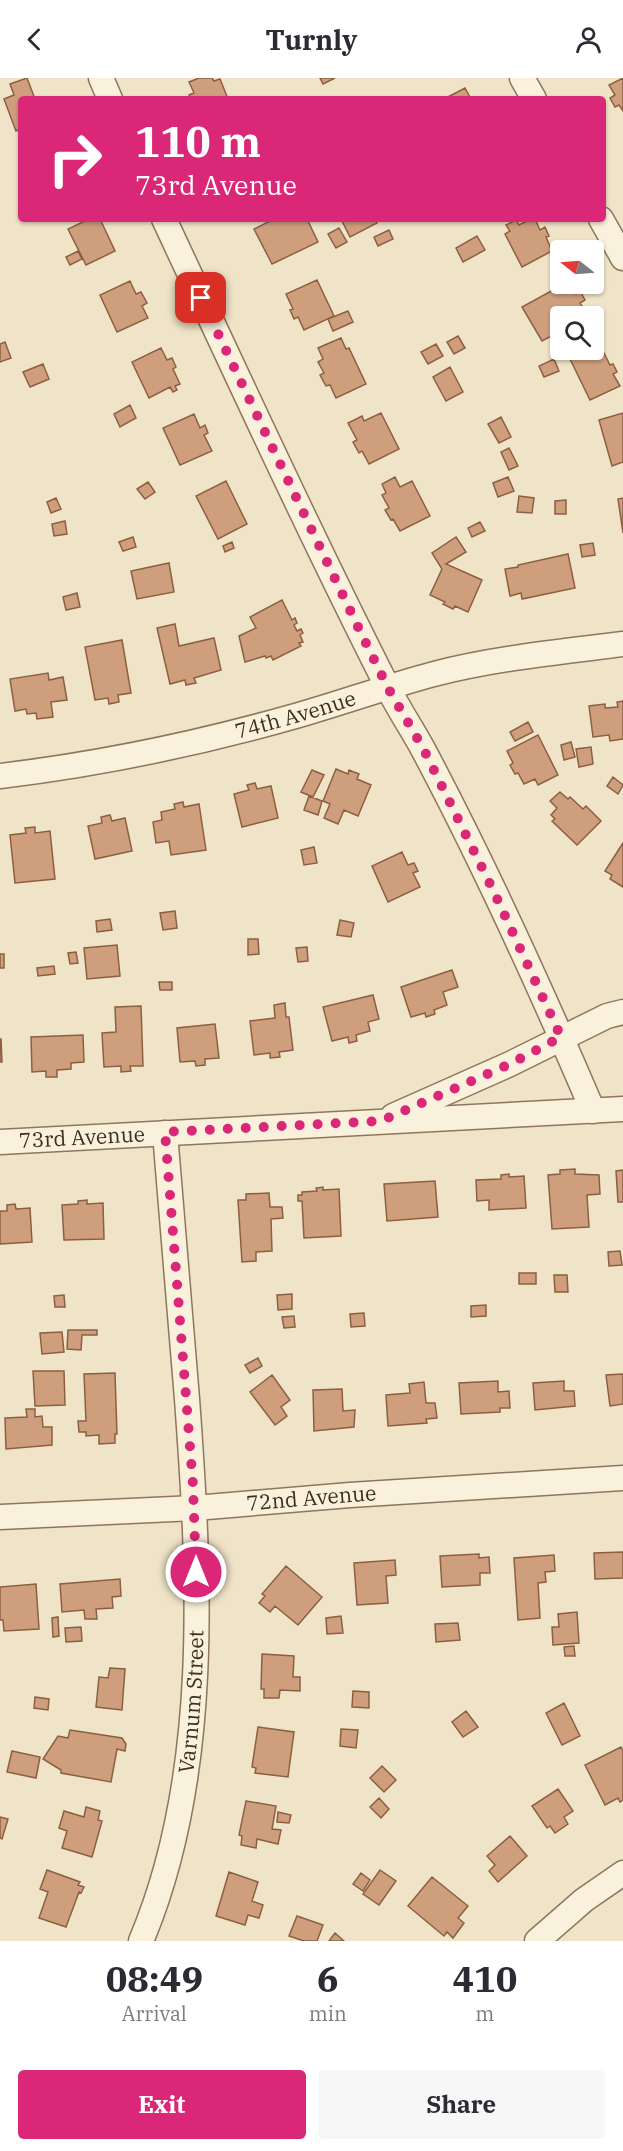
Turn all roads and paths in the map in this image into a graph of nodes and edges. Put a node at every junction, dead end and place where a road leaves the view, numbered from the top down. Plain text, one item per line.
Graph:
1 (100, 78) edge
2 (522, 78) edge
3 (109, 96) edge
4 (532, 96) edge
5 (165, 222) edge
6 (603, 222) edge
7 (623, 258) edge
8 (623, 644) edge
9 (388, 688) junction
10 (0, 776) edge
11 (623, 1012) edge
12 (561, 1037) junction
13 (623, 1109) edge
14 (593, 1111) junction
15 (381, 1121) junction
16 (165, 1132) junction
17 (0, 1142) edge
18 (623, 1478) edge
19 (195, 1508) junction
20 (0, 1517) edge
21 (623, 1873) edge
22 (141, 1941) edge
23 (537, 1941) edge

1 - 3 street
2 - 4 street
5 - 9 street
6 - 7 street
8 - 9 street, 74th Avenue
9 - 10 street, 74th Avenue
9 - 12 street
11 - 12 street, 73rd Avenue
12 - 14 street
12 - 15 street, 73rd Avenue
13 - 14 street, 73rd Avenue
14 - 15 street, 73rd Avenue
15 - 16 street, 73rd Avenue
16 - 17 street, 73rd Avenue
16 - 19 street, Varnum Street
18 - 19 street, 72nd Avenue
19 - 20 street, 72nd Avenue
19 - 22 street, Varnum Street
21 - 23 street

